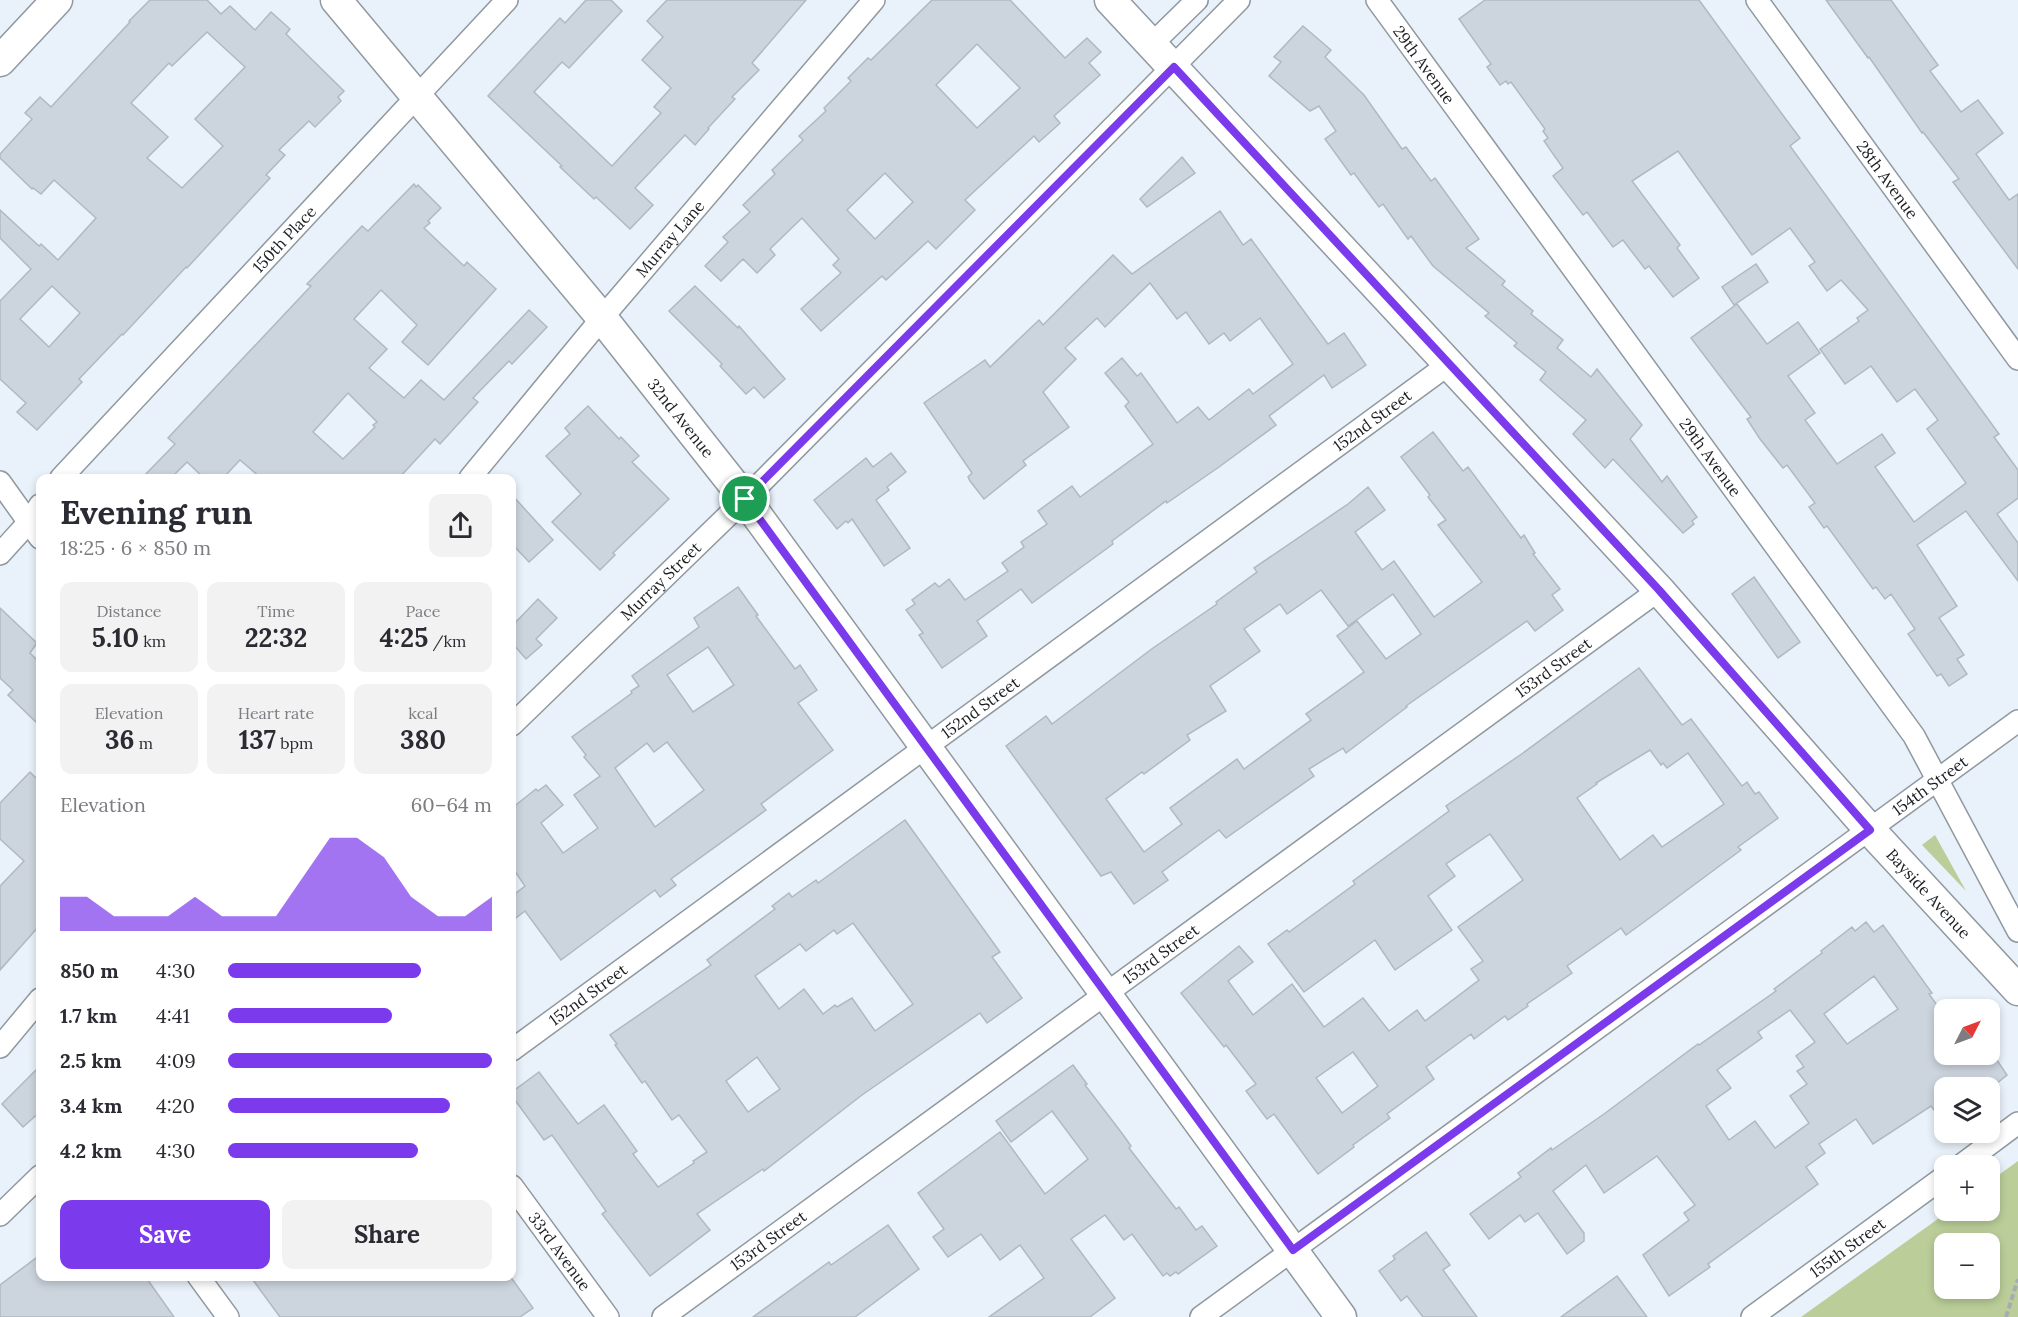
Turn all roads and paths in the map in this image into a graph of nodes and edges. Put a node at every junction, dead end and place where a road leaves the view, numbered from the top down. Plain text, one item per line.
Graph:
1 (57, 0) edge
2 (336, 0) edge
3 (507, 0) edge
4 (874, 0) edge
5 (1110, 0) edge
6 (1197, 0) edge
7 (1239, 0) edge
8 (1377, 0) edge
9 (1757, 0) edge
10 (1152, 44) junction
11 (0, 61) edge
12 (1174, 67) junction
13 (416, 98) junction
14 (602, 318) junction
15 (2018, 359) edge
16 (1449, 364) junction
17 (65, 474) edge
18 (473, 474) edge
19 (0, 482) edge
20 (745, 499) junction
21 (36, 521) edge
22 (36, 523) edge
23 (0, 554) edge
24 (1659, 590) junction
25 (516, 721) edge
26 (2018, 721) edge
27 (926, 747) junction
28 (1938, 780) junction
29 (1870, 830) junction
30 (2018, 931) edge
31 (2018, 990) edge
32 (1106, 993) junction
33 (36, 1004) edge
34 (0, 1047) edge
35 (516, 1047) edge
36 (2018, 1123) edge
37 (1975, 1155) edge
38 (36, 1180) edge
39 (1934, 1184) edge
40 (516, 1191) edge
41 (0, 1215) edge
42 (1293, 1250) junction
43 (2018, 1279) edge
44 (202, 1281) edge
45 (228, 1317) edge
46 (608, 1317) edge
47 (663, 1317) edge
48 (1201, 1317) edge
49 (1341, 1317) edge
50 (1752, 1317) edge
51 (2006, 1317) edge

1 - 11 street
2 - 13 street, 32nd Avenue
3 - 13 street, 150th Place
4 - 14 street, Murray Lane
5 - 10 street, Bayside Avenue
6 - 10 street
7 - 12 street, Murray Street
8 - 28 street, 29th Avenue
9 - 15 street, 28th Avenue
10 - 12 street, Bayside Avenue
12 - 16 street, Bayside Avenue
12 - 20 street, Murray Street
13 - 14 street, 32nd Avenue
13 - 17 street, 150th Place
14 - 18 street, Murray Lane
14 - 20 street, 32nd Avenue
16 - 24 street, Bayside Avenue
16 - 27 street, 152nd Street
19 - 21 street
20 - 25 street, Murray Street
20 - 27 street, 32nd Avenue
22 - 23 street
24 - 29 street, Bayside Avenue
24 - 32 street, 153rd Street
26 - 28 street, 154th Street
27 - 32 street, 32nd Avenue
27 - 35 street, 152nd Street
28 - 29 street, 154th Street
28 - 30 street, 29th Avenue
29 - 31 street, Bayside Avenue
29 - 42 street, 154th Street
32 - 42 street, 32nd Avenue
32 - 47 street, 153rd Street
33 - 34 street
36 - 37 street
38 - 41 street
39 - 50 street, 155th Street
40 - 46 street, 33rd Avenue
42 - 48 street, 154th Street
42 - 49 street, 32nd Avenue
43 - 51 path
44 - 45 street

